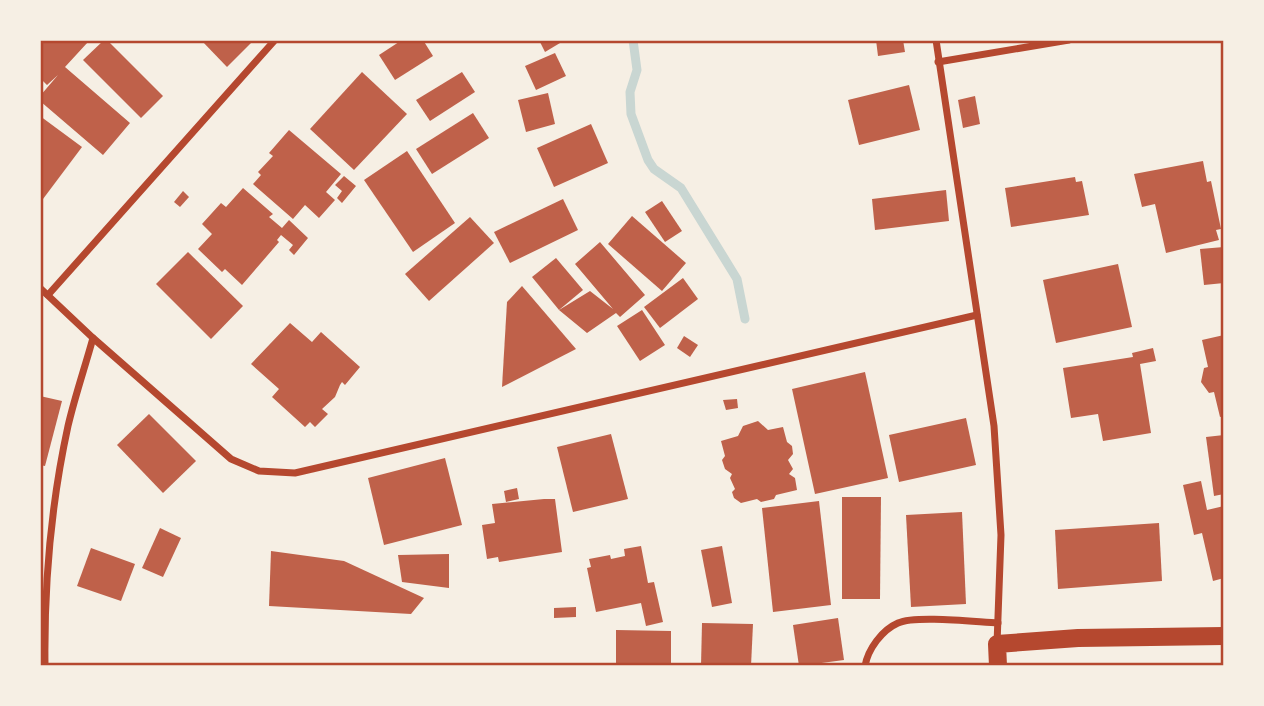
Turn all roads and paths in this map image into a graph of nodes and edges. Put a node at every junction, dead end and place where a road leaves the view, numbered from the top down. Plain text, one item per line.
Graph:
1 (275, 40) edge
2 (936, 40) edge
3 (1069, 40) edge
4 (938, 62) junction
5 (40, 288) edge
6 (48, 295) junction
7 (977, 315) junction
8 (93, 338) junction
9 (42, 617) edge
10 (998, 623) junction
11 (1224, 636) edge
12 (998, 644) junction
13 (45, 666) edge
14 (865, 666) edge
15 (998, 666) edge

1 - 6 street
2 - 4 street
3 - 4 street
4 - 7 street
5 - 6 street
6 - 8 street
7 - 8 street
7 - 10 street
8 - 9 street
9 - 13 street
10 - 12 street
10 - 14 street
11 - 12 main road
12 - 15 main road

